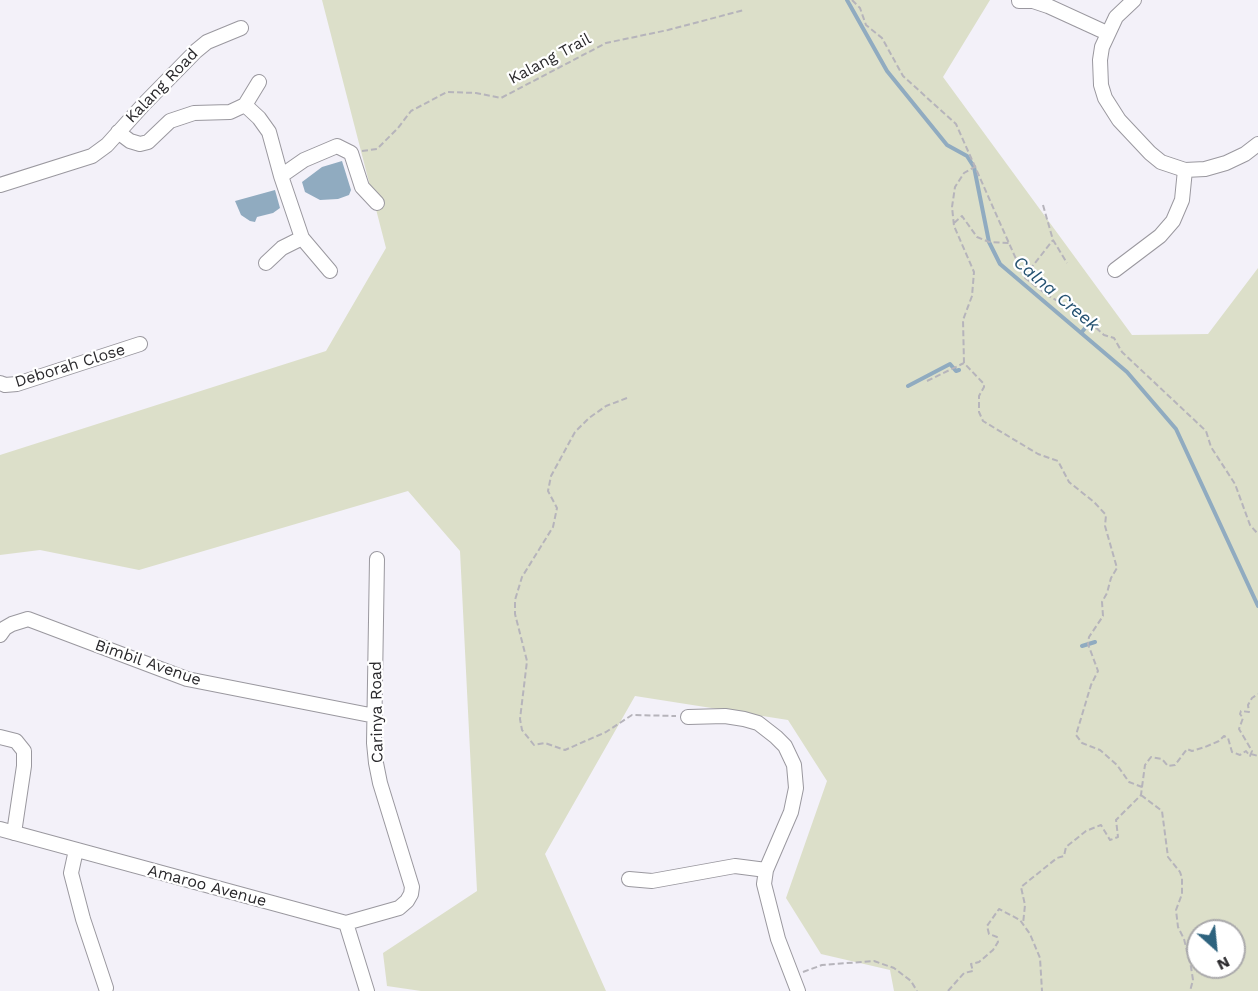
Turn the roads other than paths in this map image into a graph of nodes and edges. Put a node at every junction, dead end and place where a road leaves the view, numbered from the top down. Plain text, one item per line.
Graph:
1 (1134, 0) edge
2 (1019, 1) edge
3 (241, 28) dead end
4 (1107, 33) junction
5 (259, 82) dead end
6 (245, 105) junction
7 (118, 132) junction
8 (1258, 144) edge
9 (1185, 170) junction
10 (281, 176) junction
11 (0, 186) edge
12 (377, 203) dead end
13 (302, 238) junction
14 (266, 263) dead end
15 (1115, 270) dead end
16 (330, 271) dead end
17 (140, 344) dead end
18 (0, 383) edge
19 (377, 559) dead end
20 (0, 635) edge
21 (375, 716) junction
22 (688, 717) road end
23 (0, 737) edge
24 (0, 829) edge
25 (14, 833) junction
26 (76, 850) junction
27 (766, 870) junction
28 (629, 879) dead end
29 (345, 923) junction
30 (106, 988) dead end
31 (367, 991) edge
32 (798, 991) edge

1 - 4 street
2 - 4 street
3 - 7 street, Kalang Road
4 - 9 street
5 - 6 street
6 - 7 street, Kalang Road
6 - 10 street
7 - 11 street, Kalang Road
8 - 9 street
9 - 15 street
10 - 12 street
10 - 13 street
13 - 14 street
13 - 16 street
17 - 18 street, Deborah Close
19 - 21 street, Carinya Road
20 - 21 street, Bimbil Avenue
21 - 29 street, Carinya Road
22 - 27 street
23 - 25 street
24 - 25 street, Amaroo Avenue
25 - 26 street, Amaroo Avenue
26 - 29 street, Amaroo Avenue
26 - 30 street
27 - 28 street
27 - 32 street
29 - 31 street

